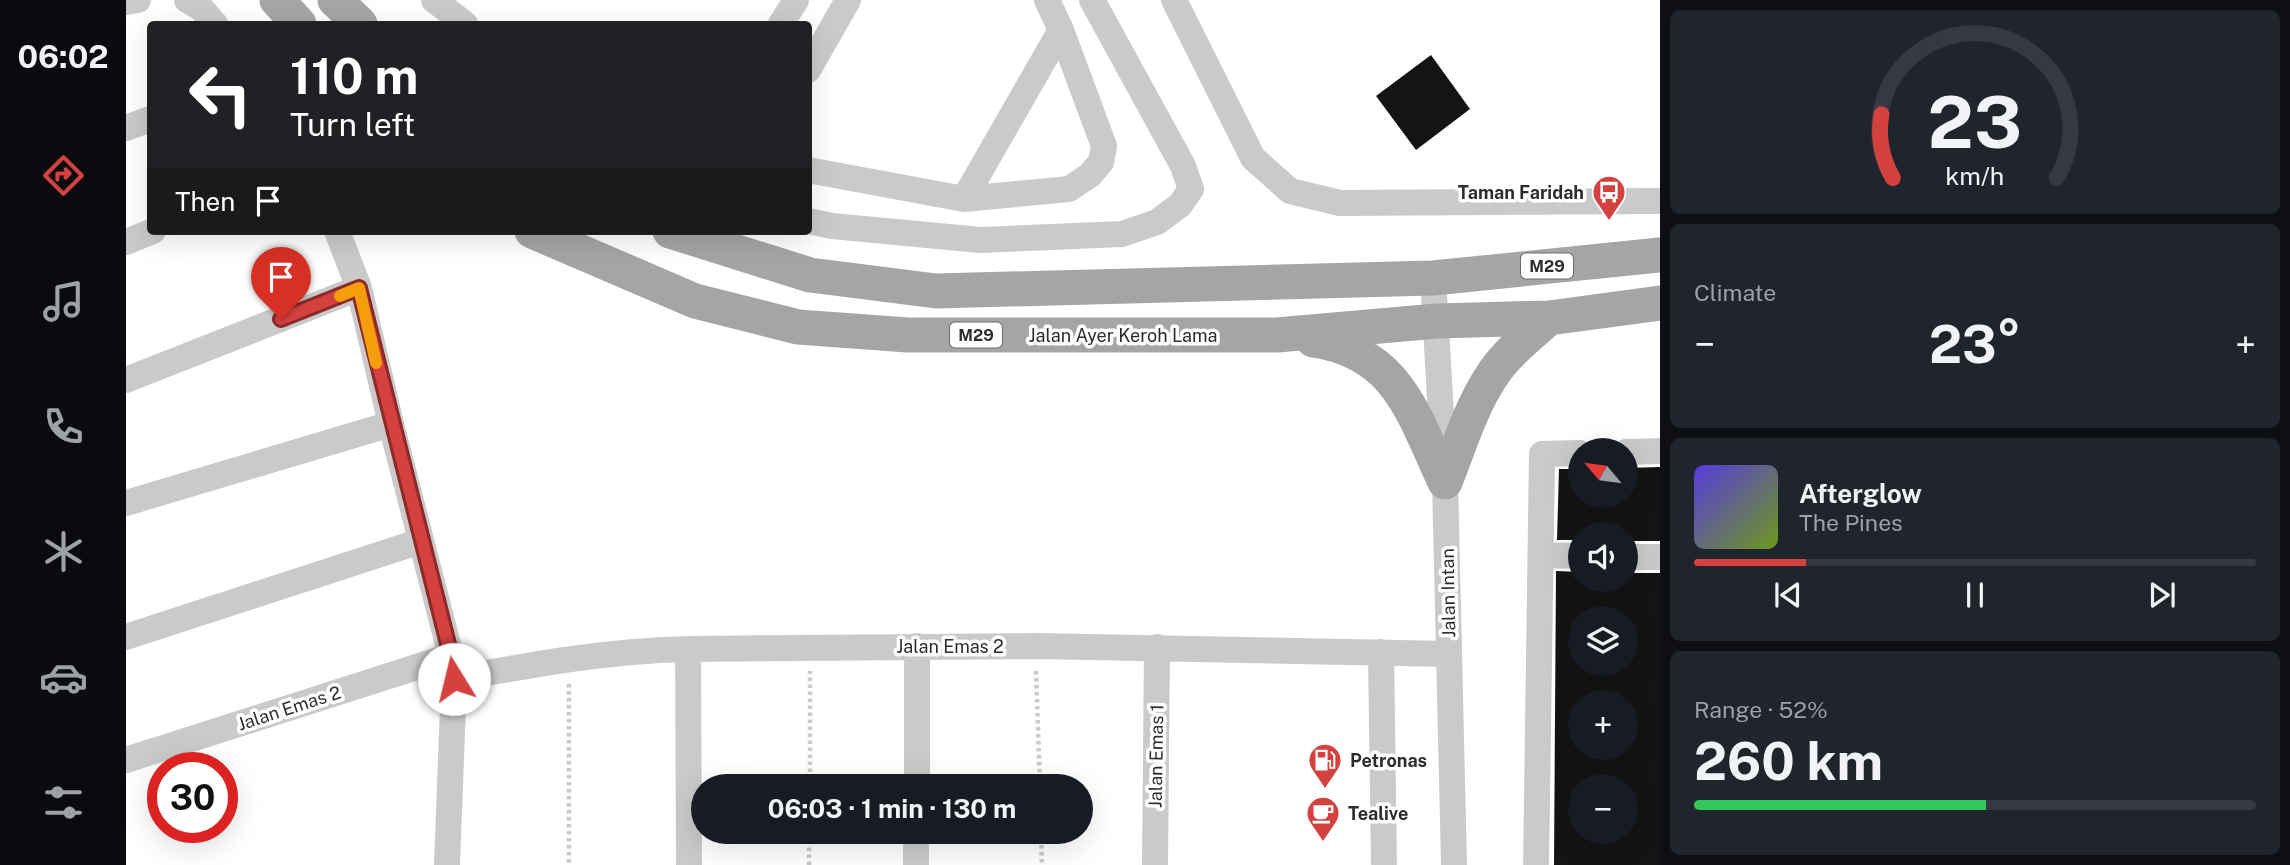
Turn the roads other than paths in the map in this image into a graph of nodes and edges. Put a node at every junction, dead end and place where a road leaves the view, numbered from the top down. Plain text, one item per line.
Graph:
1 (138, 0) edge
2 (187, 0) edge
3 (277, 0) edge
4 (335, 0) edge
5 (434, 0) edge
6 (848, 0) edge
7 (1047, 0) edge
8 (1092, 0) edge
9 (1174, 0) edge
10 (126, 2) edge
11 (212, 21) edge
12 (296, 21) edge
13 (357, 21) edge
14 (461, 21) edge
15 (801, 21) edge
16 (1061, 30) junction
17 (147, 120) edge
18 (126, 128) edge
19 (812, 171) edge
20 (964, 199) junction
21 (1660, 201) edge
22 (812, 222) edge
23 (147, 233) edge
24 (339, 235) edge
25 (541, 235) edge
26 (660, 235) edge
27 (683, 235) edge
28 (126, 242) edge
29 (1660, 255) edge
30 (1433, 278) junction
31 (359, 288) junction
32 (695, 301) junction
33 (1660, 303) edge
34 (1549, 318) junction
35 (1437, 321) junction
36 (1277, 335) junction
37 (126, 380) edge
38 (391, 424) junction
39 (1660, 451) edge
40 (1638, 452) edge
41 (1568, 453) edge
42 (1445, 482) junction
43 (126, 503) edge
44 (421, 541) junction
45 (1541, 555) junction
46 (1568, 556) edge
47 (1638, 557) edge
48 (1660, 557) edge
49 (126, 637) edge
50 (917, 646) junction
51 (1157, 647) junction
52 (688, 649) junction
53 (1381, 652) junction
54 (1449, 654) junction
55 (452, 667) junction
56 (126, 760) edge
57 (917, 774) edge
58 (916, 844) edge
59 (447, 865) edge
60 (689, 865) edge
61 (916, 865) edge
62 (1155, 865) edge
63 (1384, 865) edge
64 (1454, 865) edge
65 (1536, 865) edge

1 - 10 street
2 - 11 street
3 - 12 main road
4 - 13 main road
5 - 14 street
6 - 15 street
7 - 16 street
8 - 22 street
9 - 21 street
16 - 20 street
16 - 20 street
17 - 18 street
19 - 20 street
23 - 28 street
24 - 31 street
25 - 32 main road, Jalan Ayer Keroh Lama / M29
26 - 32 main road
27 - 30 main road, M29
29 - 30 main road, M29
30 - 35 street, Jalan Intan
31 - 37 street
31 - 38 street
32 - 36 main road, Jalan Ayer Keroh Lama / M29
33 - 34 main road, M29
34 - 35 main road, M29
34 - 42 main road
35 - 36 main road, Jalan Ayer Keroh Lama / M29
35 - 42 street, Jalan Intan
36 - 42 main road
38 - 43 street
38 - 44 street
39 - 40 street
41 - 45 street
42 - 54 street, Jalan Intan
44 - 49 street
44 - 55 street
45 - 46 street
45 - 65 street
47 - 48 street
50 - 51 street, Jalan Emas 2
50 - 52 street, Jalan Emas 2
50 - 57 street
51 - 53 street, Jalan Emas 2
51 - 62 street, Jalan Emas 1
52 - 55 street, Jalan Emas 2
52 - 60 street
53 - 54 street, Jalan Emas 2
53 - 63 street
54 - 64 street, Jalan Intan
55 - 56 street, Jalan Emas 2
55 - 59 street
58 - 61 street

